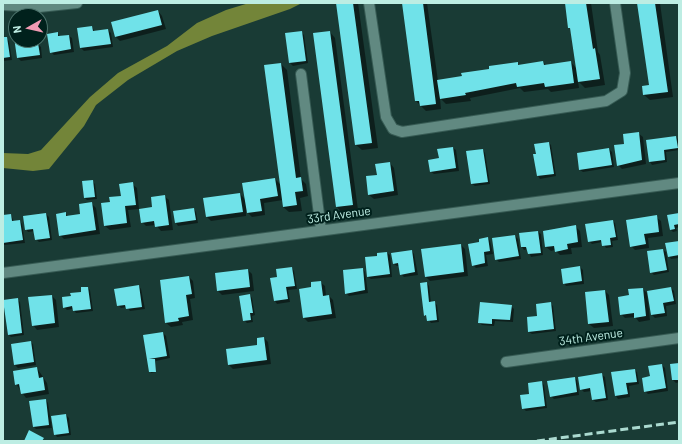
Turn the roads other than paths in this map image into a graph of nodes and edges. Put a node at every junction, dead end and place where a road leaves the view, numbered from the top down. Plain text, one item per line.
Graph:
1 (77, 3) edge
2 (369, 3) edge
3 (615, 3) edge
4 (3, 5) edge
5 (38, 5) edge
6 (300, 74) dead end
7 (679, 183) edge
8 (321, 230) junction
9 (3, 274) edge
10 (679, 338) edge
11 (506, 362) dead end

1 - 5 street
2 - 3 street
4 - 5 street
6 - 8 street
7 - 8 street, 33rd Avenue
8 - 9 street, 33rd Avenue
10 - 11 street, 34th Avenue

